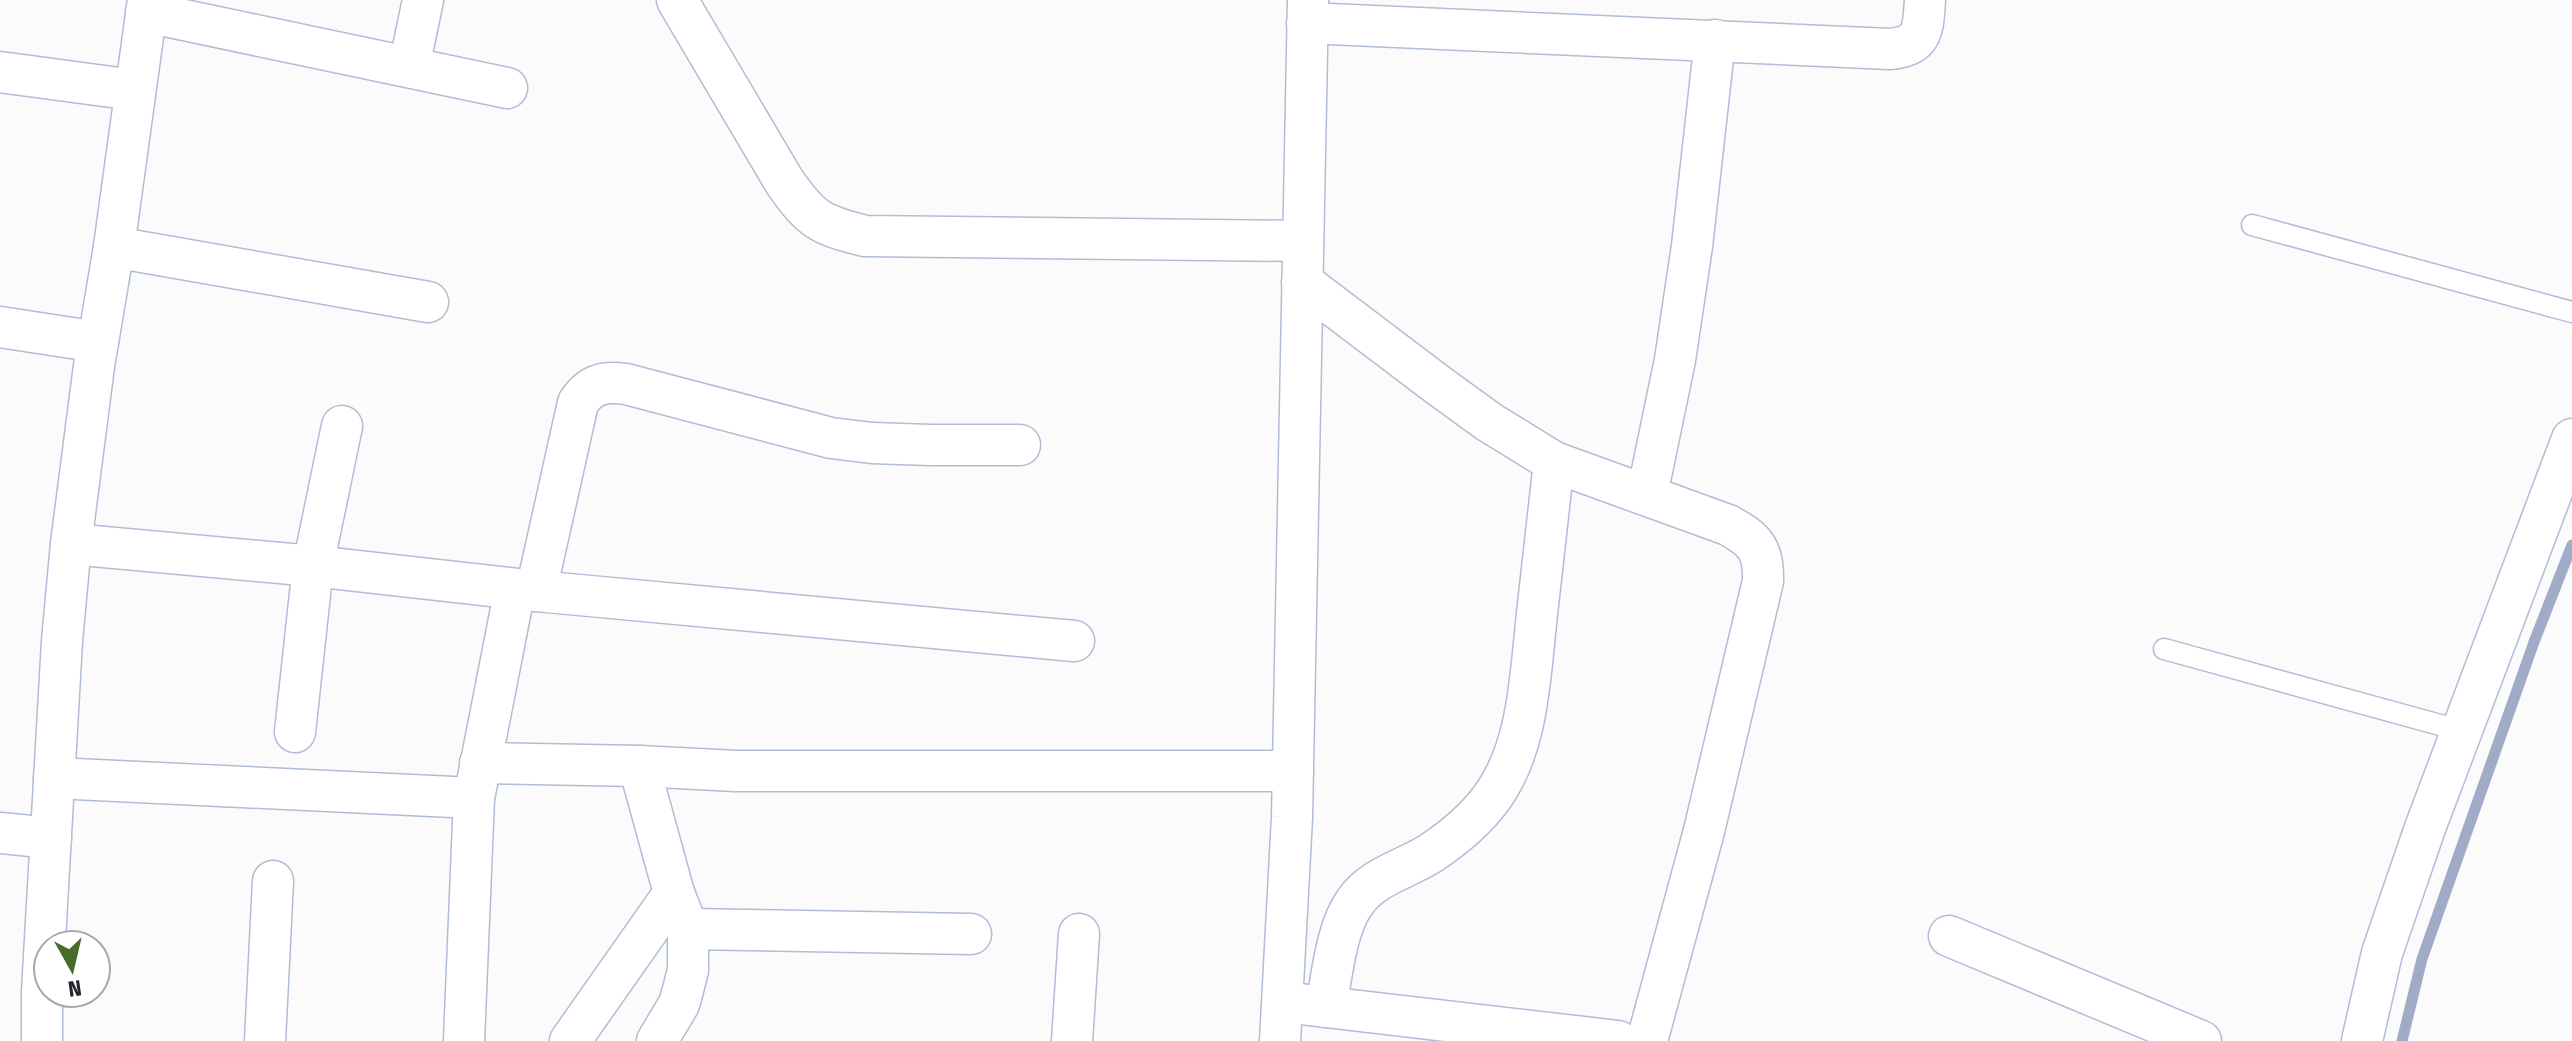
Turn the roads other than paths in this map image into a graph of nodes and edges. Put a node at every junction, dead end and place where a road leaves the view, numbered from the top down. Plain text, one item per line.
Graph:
1 (423, 0) edge
2 (677, 0) edge
3 (1925, 0) edge
4 (147, 6) edge
5 (1307, 12) edge
6 (1715, 40) junction
7 (409, 67) junction
8 (0, 72) edge
9 (507, 88) dead end
10 (134, 90) junction
11 (2252, 225) dead end
12 (1303, 241) junction
13 (114, 247) junction
14 (1302, 282) junction
15 (428, 302) dead end
16 (2572, 312) edge
17 (0, 327) edge
18 (98, 342) junction
19 (342, 426) dead end
20 (2572, 439) edge
21 (1020, 445) dead end
22 (1554, 462) junction
23 (1647, 495) junction
24 (71, 544) junction
25 (313, 566) junction
26 (525, 590) junction
27 (1074, 641) dead end
28 (2164, 649) dead end
29 (2462, 731) junction
30 (295, 732) dead end
31 (639, 766) junction
32 (1293, 771) junction
33 (54, 778) junction
34 (477, 780) junction
35 (0, 833) edge
36 (51, 838) junction
37 (273, 881) dead end
38 (681, 911) junction
39 (971, 934) dead end
40 (1079, 934) dead end
41 (1949, 936) dead end
42 (1282, 1002) junction
43 (1326, 1007) junction
44 (1460, 1032) edge
45 (42, 1041) edge
46 (265, 1041) edge
47 (464, 1041) edge
48 (570, 1041) edge
49 (657, 1041) edge
50 (1072, 1041) edge
51 (1280, 1041) edge
52 (1618, 1041) edge
53 (1647, 1041) edge
54 (2201, 1041) edge
55 (2362, 1041) edge

1 - 7 street
2 - 12 street
3 - 6 street
4 - 7 street
4 - 10 street
5 - 6 street
5 - 12 street
6 - 23 street
7 - 9 street
8 - 10 street
10 - 13 street
11 - 16 lane
12 - 14 street
13 - 15 street
13 - 18 street
14 - 22 street
14 - 32 street
17 - 18 street
18 - 24 street
19 - 25 street
20 - 29 street
21 - 26 street
22 - 23 street
22 - 43 street
23 - 53 street
24 - 25 street
24 - 33 street
25 - 26 street
25 - 30 street
26 - 27 street
26 - 34 street
28 - 29 lane
29 - 55 street
31 - 32 street
31 - 34 street
31 - 38 street
32 - 42 street
33 - 34 street
33 - 36 street
34 - 47 street
35 - 36 street
36 - 45 street
37 - 46 street
38 - 39 street
38 - 48 street
38 - 49 street
40 - 50 street
41 - 54 street
42 - 43 street
42 - 51 street
43 - 44 street
44 - 52 street

